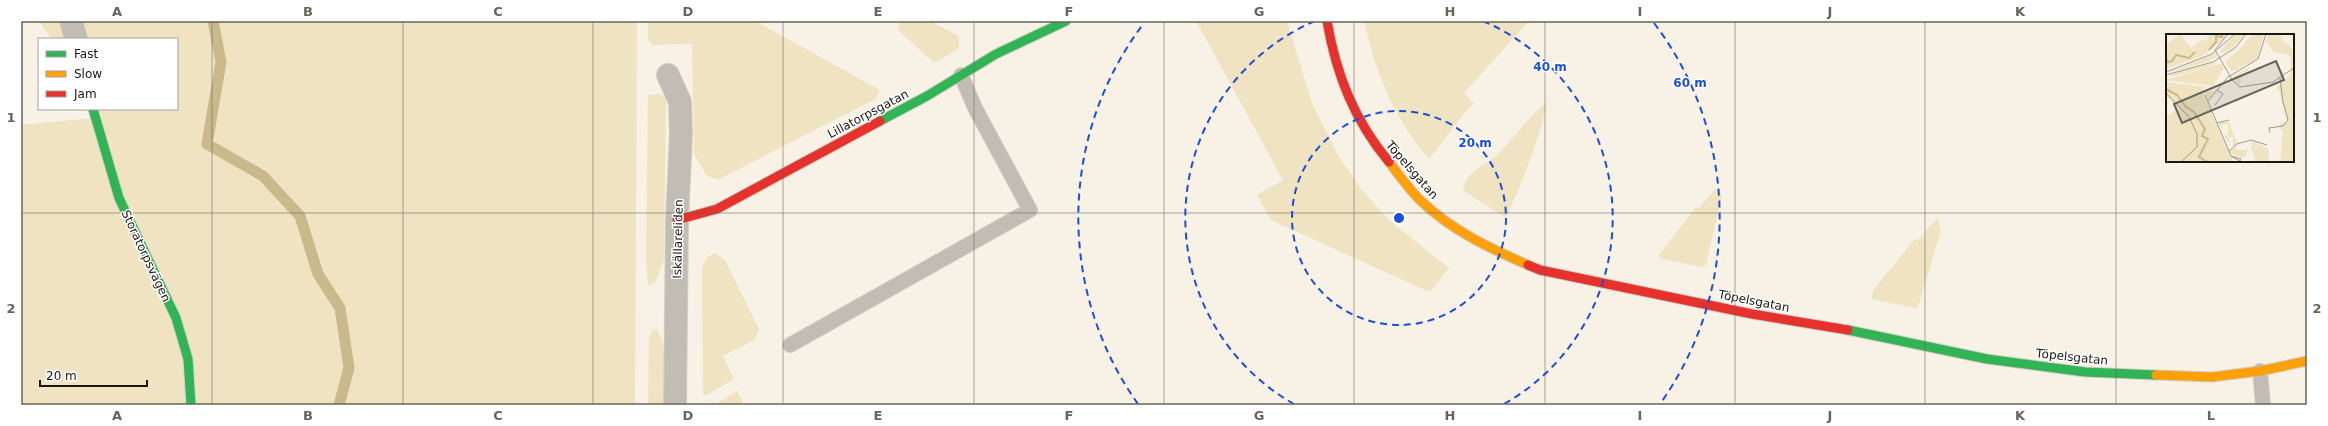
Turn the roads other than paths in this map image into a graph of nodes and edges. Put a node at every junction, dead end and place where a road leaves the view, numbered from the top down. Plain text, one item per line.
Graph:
1 (71, 21) edge
2 (1066, 21) edge
3 (1327, 21) edge
4 (76, 38) edge
5 (668, 75) dead end
6 (961, 75) junction
7 (93, 110) edge
8 (677, 220) junction
9 (790, 345) dead end
10 (2307, 361) edge
11 (2260, 371) junction
12 (191, 405) edge
13 (675, 405) edge
14 (2263, 405) edge

1 - 4 street
2 - 6 street, Lillatorpsgatan
3 - 11 street, Töpelsgatan
5 - 8 street, Iskällareliden
6 - 8 street, Lillatorpsgatan
6 - 9 lane
7 - 12 street, Storatorpsvägen
8 - 13 street, Iskällareliden
10 - 11 street, Töpelsgatan
11 - 14 lane

